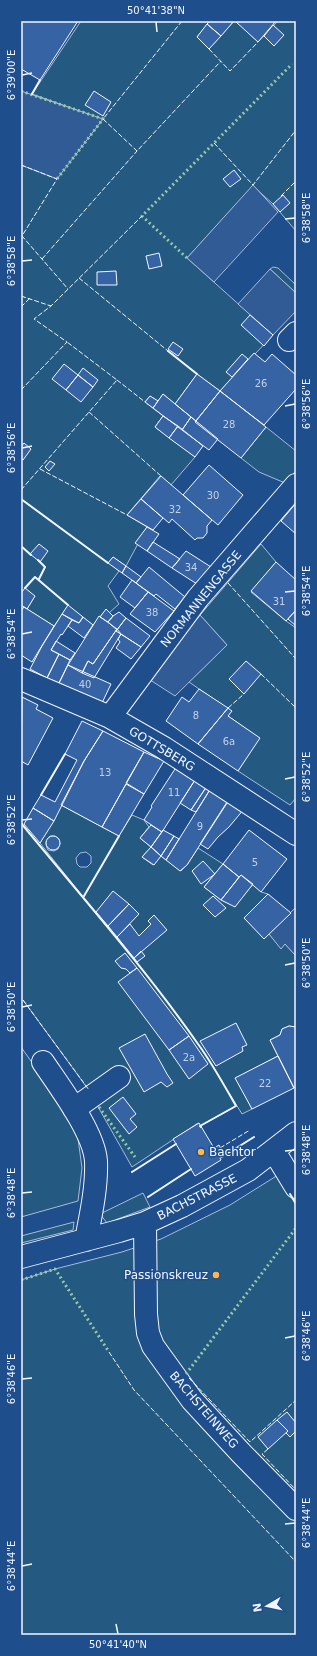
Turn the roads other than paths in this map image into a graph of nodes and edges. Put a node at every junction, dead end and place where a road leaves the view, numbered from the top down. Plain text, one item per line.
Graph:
1 (296, 485) edge
2 (21, 679) edge
3 (110, 718) junction
4 (296, 834) edge
5 (43, 1062) dead end
6 (120, 1077) dead end
7 (74, 1109) junction
8 (296, 1133) edge
9 (274, 1151) junction
10 (296, 1187) edge
11 (145, 1222) junction
12 (86, 1240) junction
13 (21, 1257) edge
14 (296, 1508) edge

1 - 3 street, NORMANNENGASSE
2 - 3 street, GOTTSBERG
3 - 4 street, GOTTSBERG
5 - 7 street
6 - 7 street
7 - 12 street
8 - 9 street, BACHSTRASSE
9 - 10 street
9 - 11 street, BACHSTRASSE
11 - 12 street, BACHSTRASSE
11 - 14 street, BACHSTEINWEG
12 - 13 street

